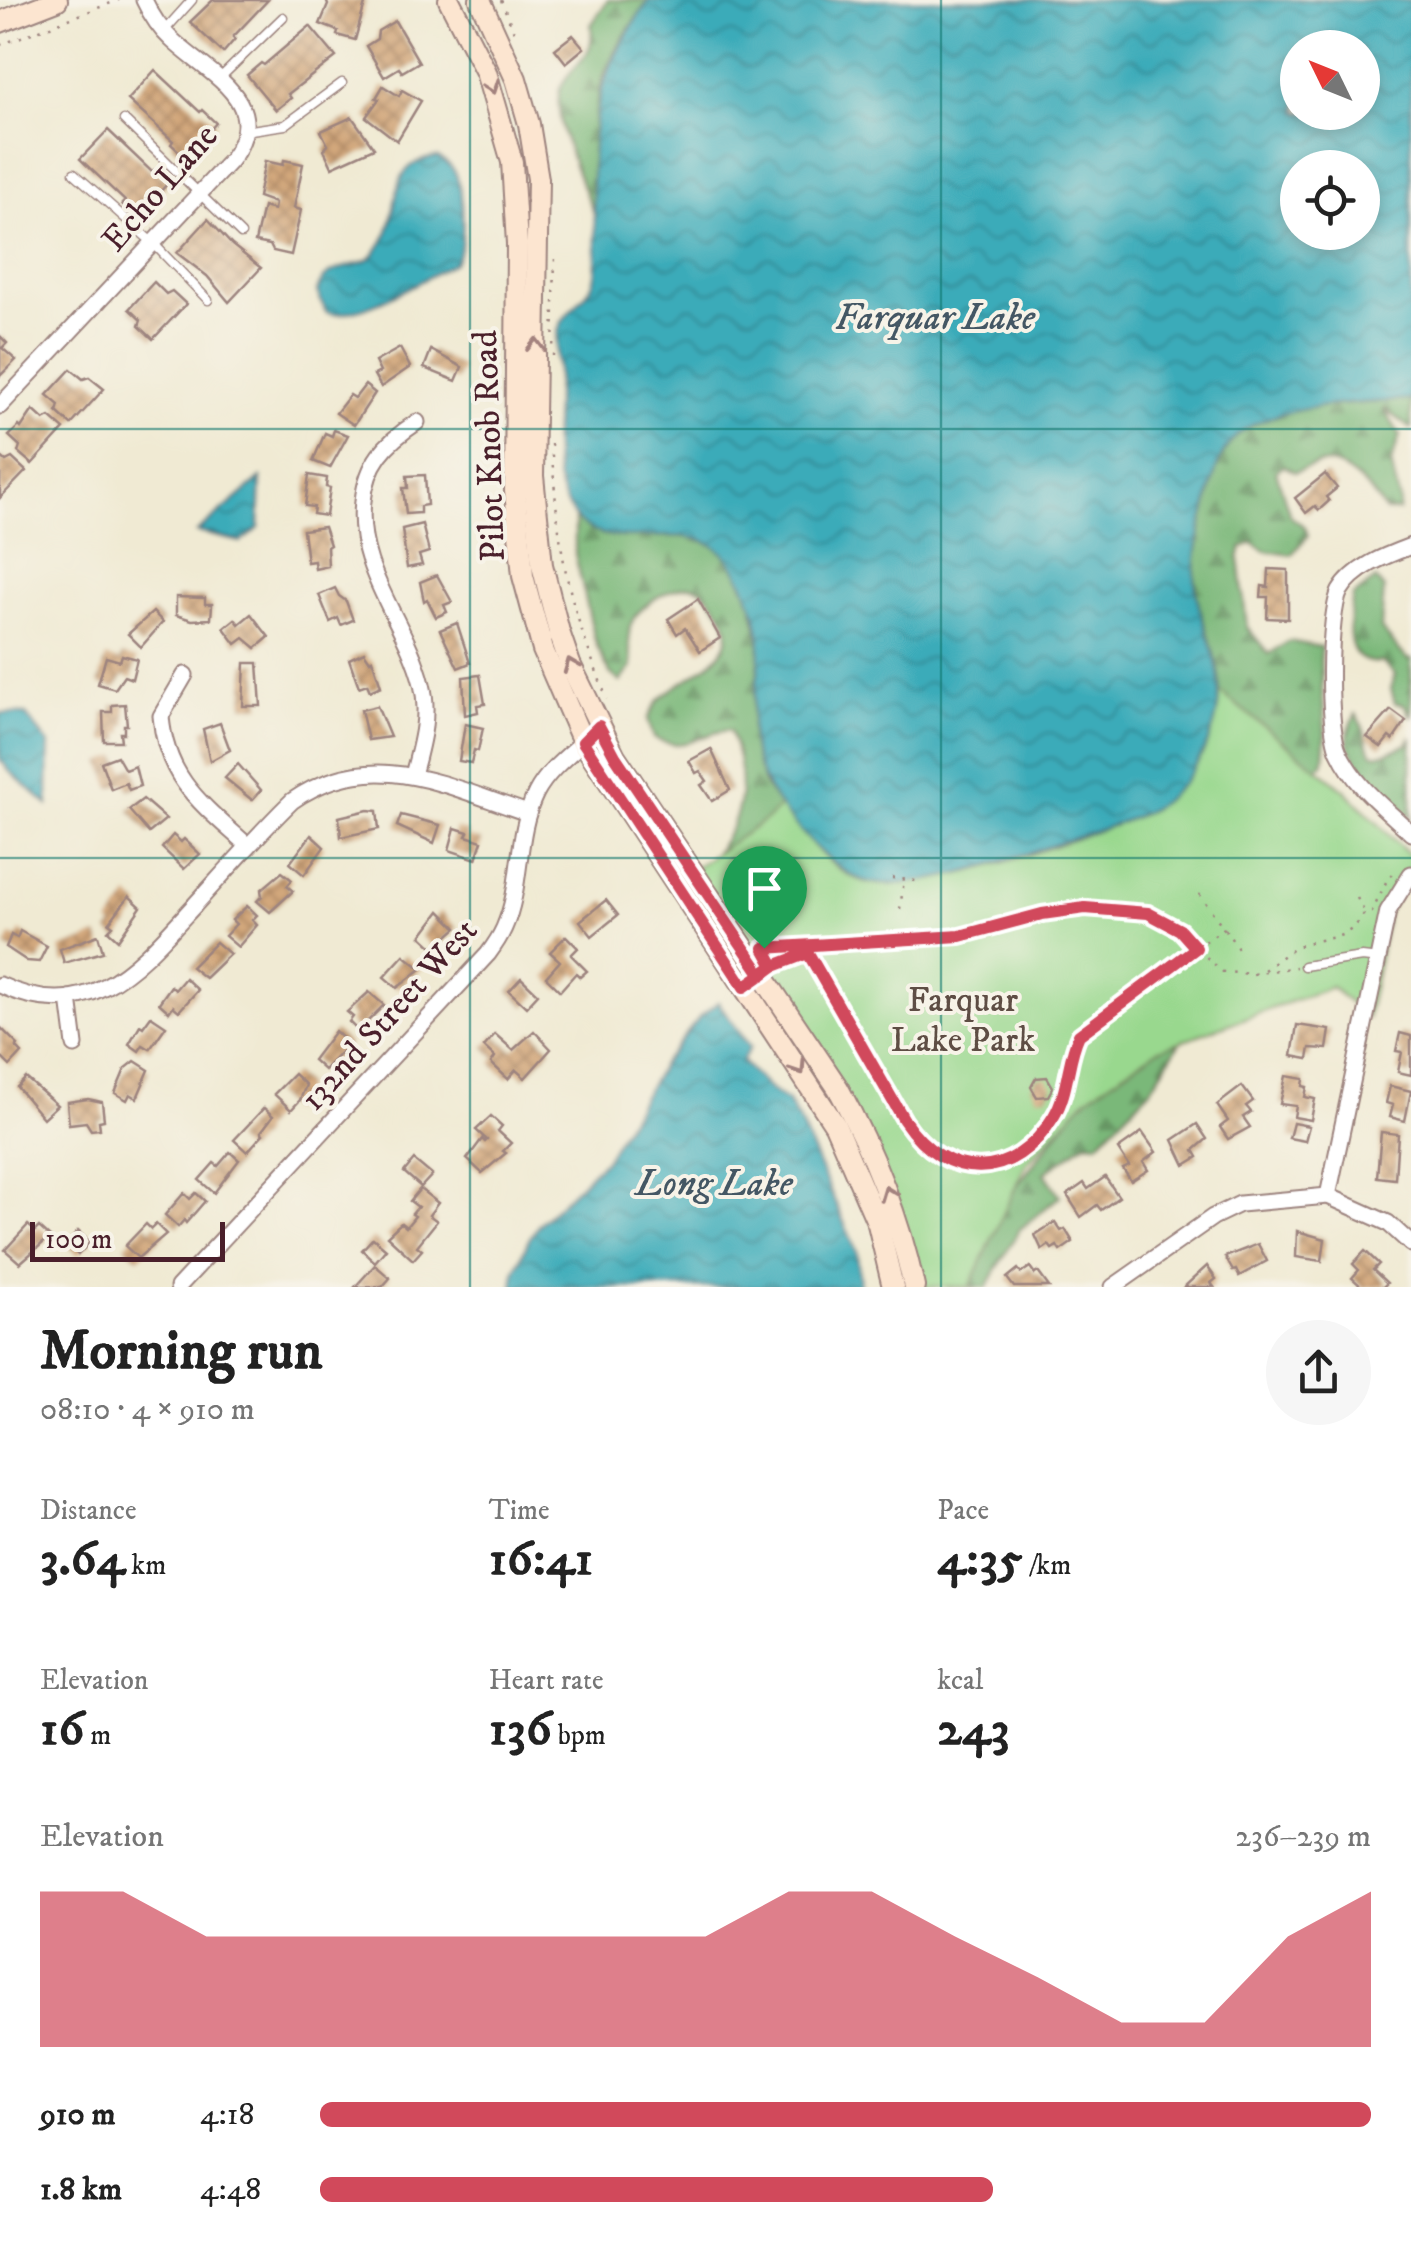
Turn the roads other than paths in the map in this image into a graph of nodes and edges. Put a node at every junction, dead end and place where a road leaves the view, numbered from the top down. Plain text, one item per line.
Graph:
1 (57, 0) edge
2 (144, 0) edge
3 (192, 0) edge
4 (449, 0) edge
5 (480, 0) edge
6 (283, 17) dead end
7 (0, 22) edge
8 (164, 32) junction
9 (220, 78) junction
10 (342, 83) dead end
11 (124, 120) dead end
12 (244, 132) junction
13 (74, 173) dead end
14 (200, 193) junction
15 (242, 234) dead end
16 (153, 243) junction
17 (208, 300) dead end
18 (0, 406) edge
19 (416, 422) dead end
20 (1411, 546) edge
21 (185, 675) dead end
22 (599, 726) junction
23 (583, 742) junction
24 (413, 775) junction
25 (528, 813) junction
26 (1411, 833) edge
27 (248, 846) junction
28 (1411, 874) edge
29 (1380, 959) junction
30 (1304, 966) road end
31 (768, 970) junction
32 (0, 984) edge
33 (744, 987) junction
34 (69, 998) junction
35 (75, 1044) dead end
36 (875, 1073) road end
37 (1328, 1196) junction
38 (1411, 1244) edge
39 (178, 1287) edge
40 (893, 1287) edge
41 (914, 1287) edge
42 (1113, 1287) edge

1 - 7 main road
2 - 8 street, Echo Lane
3 - 8 lane
4 -> 23 main road, Pilot Knob Road
22 -> 5 main road, Pilot Knob Road
6 - 9 lane
8 - 9 street, Echo Lane
9 - 12 street, Echo Lane
10 - 12 lane
11 - 14 lane
12 - 14 street, Echo Lane
13 - 16 lane
14 - 15 lane
14 - 16 street, Echo Lane
16 - 17 lane
16 - 18 street, Echo Lane
19 - 24 street
20 - 26 street
21 - 27 street
22 - 23 main road
22 - 31 main road, Pilot Knob Road
23 - 25 street, 132nd Street West
23 - 33 main road, Pilot Knob Road
24 - 25 street
24 - 27 street
25 - 39 street, 132nd Street West
27 - 34 street
28 - 29 street
29 - 30 lane
29 - 37 street
31 - 33 lane
31 - 36 lane
41 -> 31 main road, Pilot Knob Road
32 - 34 street
33 -> 40 main road, Pilot Knob Road
34 - 35 street
37 - 38 street
37 - 42 street

